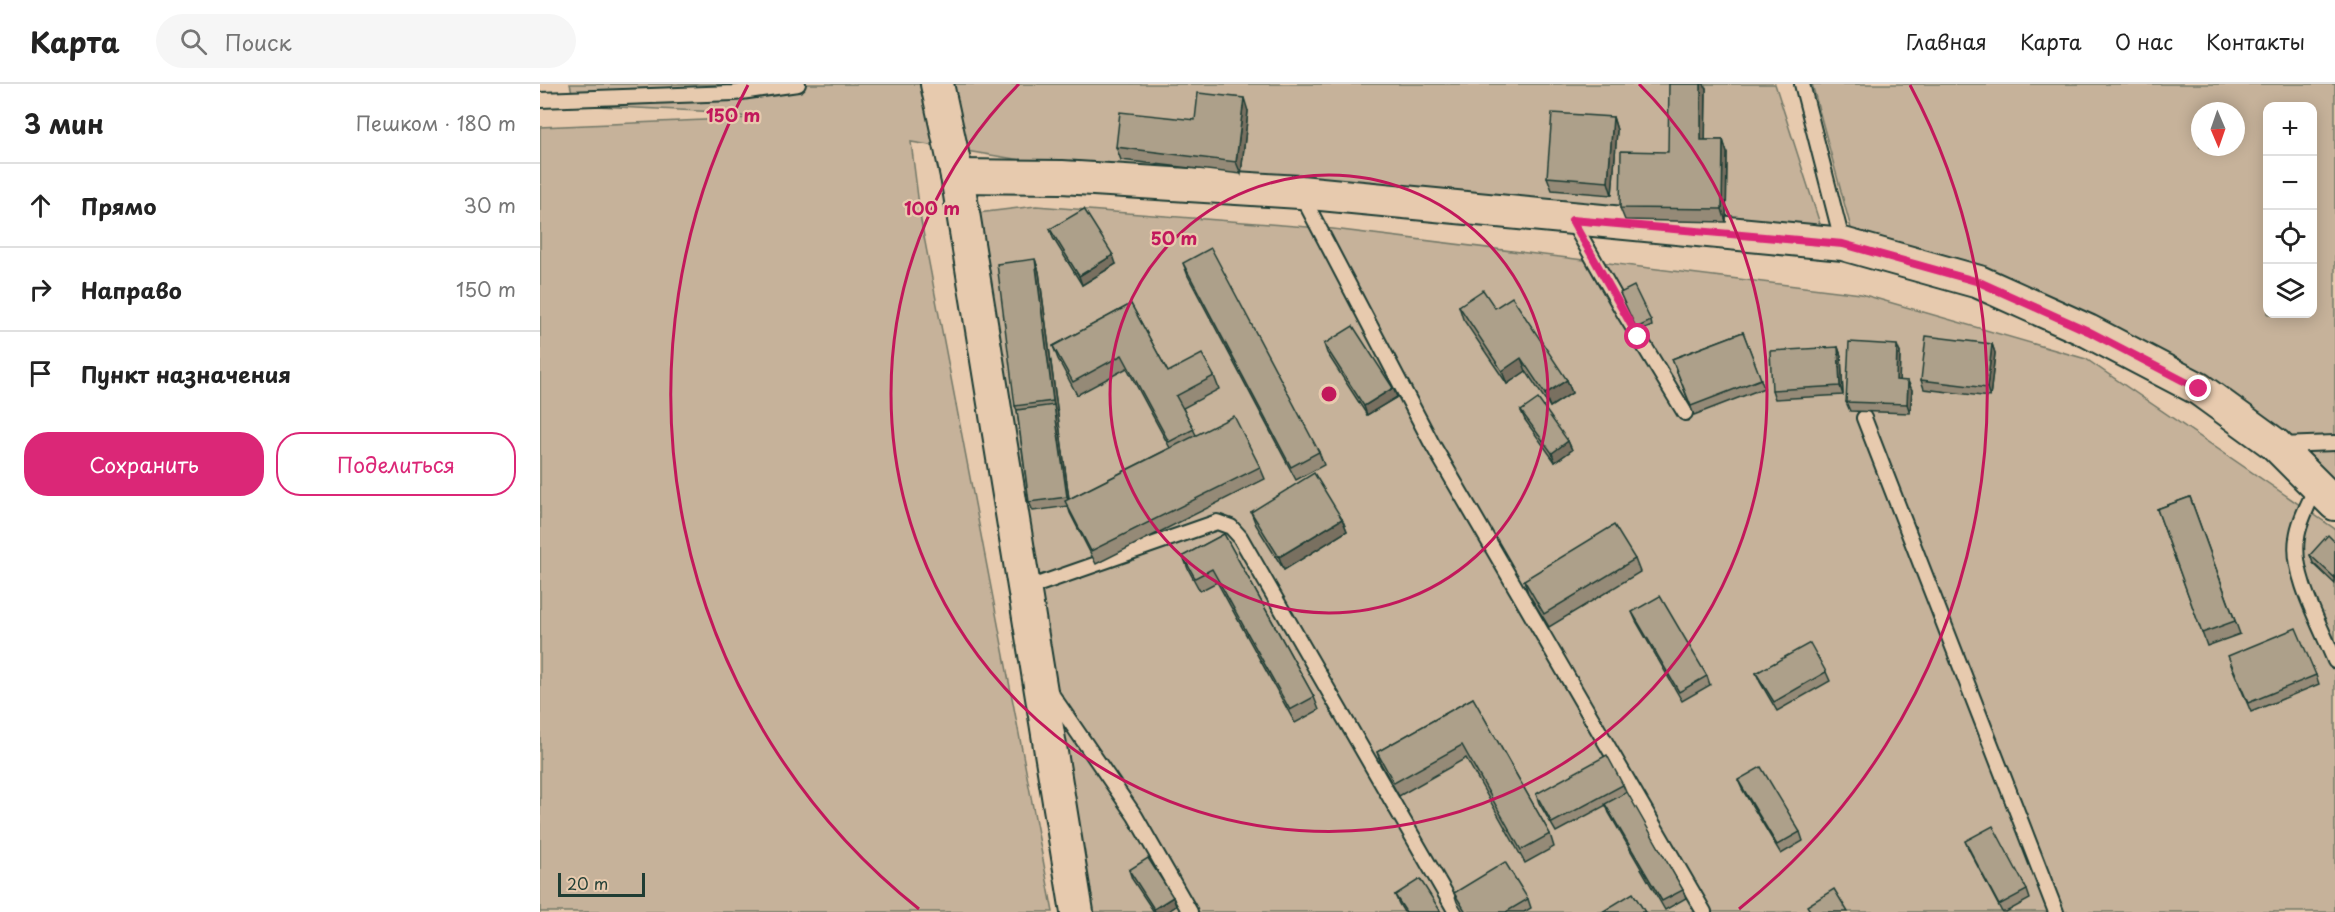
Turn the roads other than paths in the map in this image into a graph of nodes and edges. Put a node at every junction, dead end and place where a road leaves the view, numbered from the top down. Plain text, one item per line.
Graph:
1 (798, 84) edge
2 (937, 84) edge
3 (1802, 84) edge
4 (540, 100) edge
5 (957, 176) junction
6 (1300, 192) junction
7 (1572, 220) junction
8 (1843, 244) junction
9 (1685, 413) dead end
10 (1864, 418) edge
11 (2335, 443) edge
12 (2276, 446) junction
13 (2326, 495) edge
14 (1025, 590) junction
15 (2335, 661) edge
16 (1038, 675) junction
17 (1077, 912) edge
18 (1190, 912) edge
19 (1456, 912) edge
20 (1704, 912) edge
21 (2056, 912) edge

1 - 4 lane
2 - 5 street
3 - 8 lane
5 - 6 street
5 - 14 street
6 - 7 street
6 - 20 lane
7 - 8 street
7 - 9 lane
8 - 12 street
10 - 21 lane
11 - 12 lane
12 - 13 street
13 - 15 lane
14 - 16 street
14 - 19 lane
16 - 17 street
16 - 18 lane

